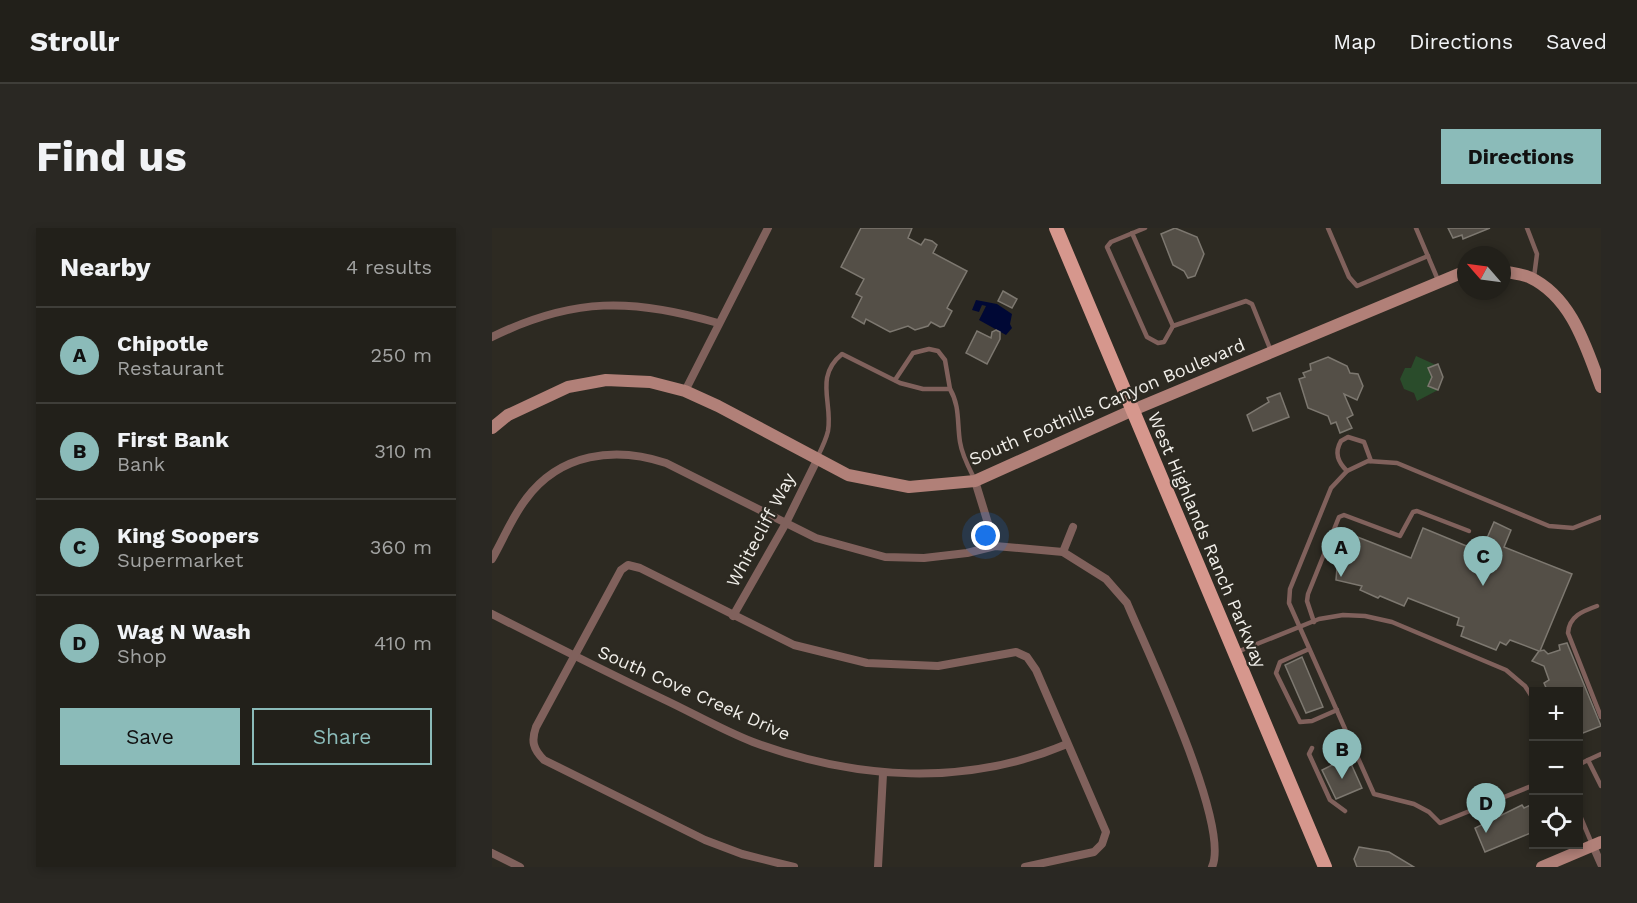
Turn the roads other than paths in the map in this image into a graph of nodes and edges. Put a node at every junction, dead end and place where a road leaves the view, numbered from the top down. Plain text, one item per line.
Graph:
1 (768, 228) edge
2 (1056, 228) edge
3 (1145, 228) edge
4 (1328, 228) edge
5 (1416, 228) edge
6 (1527, 228) edge
7 (1132, 233) junction
8 (1428, 256) junction
9 (1457, 274) edge
10 (1511, 274) edge
11 (1438, 280) junction
12 (1533, 280) junction
13 (718, 323) junction
14 (1173, 326) junction
15 (492, 337) edge
16 (1270, 351) junction
17 (895, 380) junction
18 (1601, 387) edge
19 (950, 389) junction
20 (685, 391) junction
21 (1133, 410) junction
22 (492, 428) edge
23 (817, 460) junction
24 (1371, 461) junction
25 (1347, 471) junction
26 (975, 481) junction
27 (1601, 517) edge
28 (786, 523) junction
29 (1073, 526) dead end
30 (1469, 531) dead end
31 (995, 546) junction
32 (1064, 552) junction
33 (492, 559) edge
34 (1597, 606) dead end
35 (492, 614) edge
36 (733, 616) junction
37 (1314, 622) junction
38 (1300, 627) junction
39 (1309, 649) junction
40 (1235, 653) junction
41 (574, 656) junction
42 (1529, 693) edge
43 (1337, 710) junction
44 (1601, 717) edge
45 (1067, 744) junction
46 (1312, 748) dead end
47 (1601, 754) edge
48 (1588, 760) junction
49 (1583, 762) edge
50 (882, 774) junction
51 (1601, 786) edge
52 (1529, 787) edge
53 (1345, 811) dead end
54 (1583, 820) edge
55 (1597, 844) edge
56 (492, 853) edge
57 (1601, 864) edge
58 (520, 867) edge
59 (794, 867) edge
60 (878, 867) edge
61 (1025, 867) edge
62 (1212, 867) edge
63 (1325, 867) edge
64 (1542, 867) edge

1 - 13 street
2 - 21 main road, West Highlands Ranch Parkway
3 - 7 lane
4 - 8 lane
5 - 8 lane
6 - 12 lane
7 - 14 lane
7 - 14 lane
8 - 11 lane
9 - 11 street, South Foothills Canyon Boulevard
10 - 12 street
11 - 16 street, South Foothills Canyon Boulevard
12 - 18 street
13 - 15 street
13 - 20 street
14 - 16 lane
16 - 21 street, South Foothills Canyon Boulevard
17 - 19 lane
17 - 19 lane
17 - 23 lane
19 - 26 lane
20 - 22 street, South Foothills Canyon Boulevard
20 - 23 street, South Foothills Canyon Boulevard
21 - 26 street, South Foothills Canyon Boulevard
21 - 40 main road, West Highlands Ranch Parkway
23 - 26 street, South Foothills Canyon Boulevard
23 - 28 street, Whitecliff Way
24 - 25 lane
24 - 25 lane
24 - 27 lane
25 - 38 lane
26 - 31 street
28 - 31 street
28 - 33 street
28 - 36 street, Whitecliff Way
29 - 32 street
30 - 37 lane
31 - 32 street
32 - 62 street
34 - 44 lane
35 - 41 street, South Cove Creek Drive
36 - 41 street
36 - 45 street
37 - 38 lane
37 - 42 lane
38 - 39 lane
38 - 40 lane
39 - 43 lane
39 - 43 lane
40 - 63 main road, West Highlands Ranch Parkway
41 - 50 street, South Cove Creek Drive
41 - 59 street
43 - 52 lane
45 - 50 street, South Cove Creek Drive
45 - 61 street
46 - 53 lane
47 - 48 lane
48 - 49 lane
48 - 51 lane
50 - 60 street
54 - 55 lane
55 - 57 street
55 - 64 street
56 - 58 street

